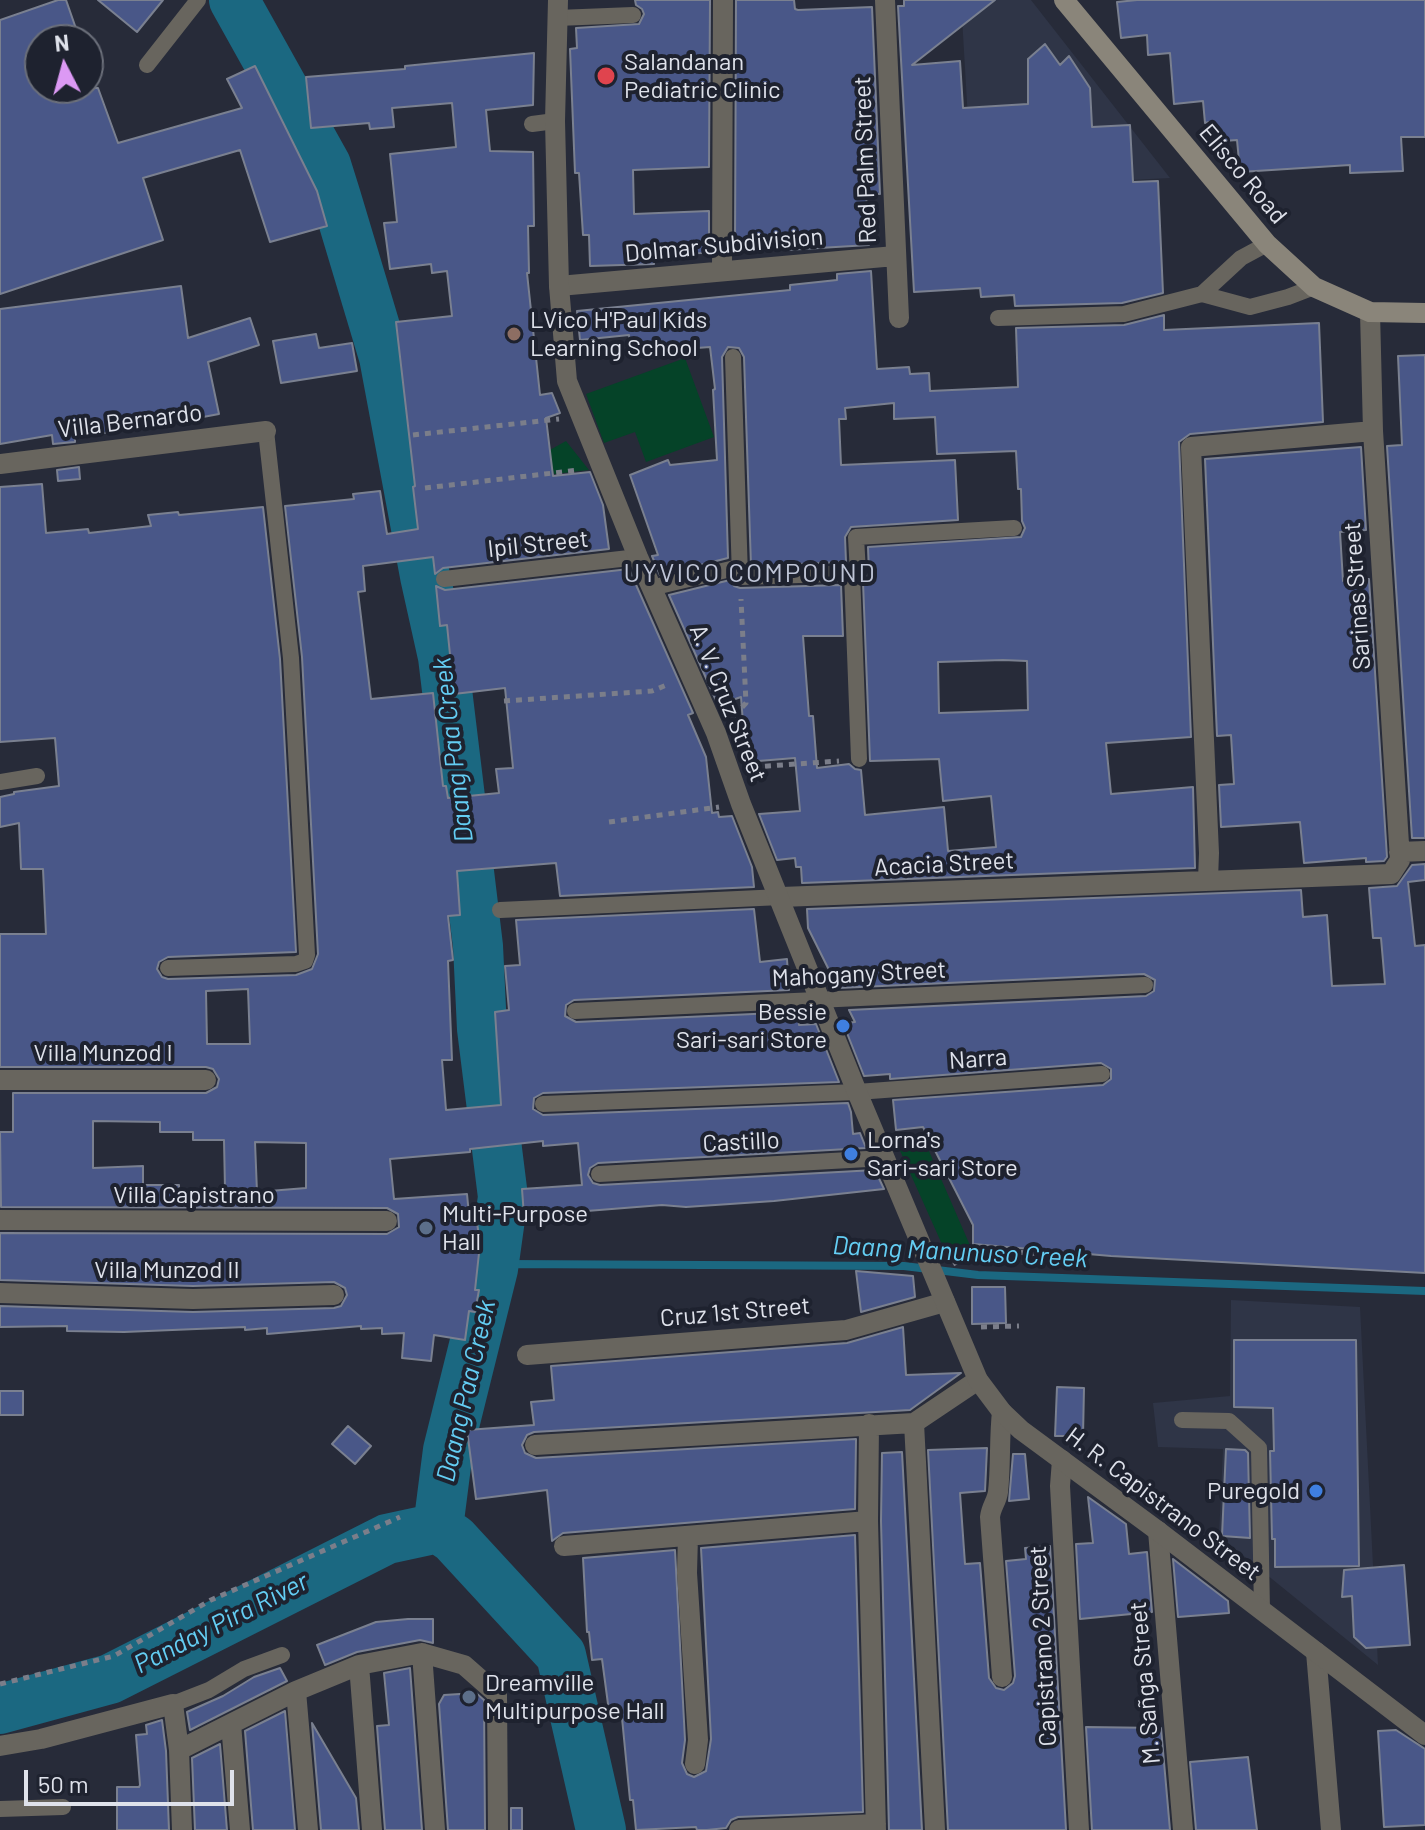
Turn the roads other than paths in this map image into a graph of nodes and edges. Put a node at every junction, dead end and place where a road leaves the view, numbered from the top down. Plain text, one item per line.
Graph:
1 (198, 0) edge
2 (723, 0) edge
3 (885, 0) edge
4 (1064, 0) edge
5 (558, 9) edge
6 (633, 15) dead end
7 (147, 65) dead end
8 (555, 121) junction
9 (532, 124) dead end
10 (1267, 244) junction
11 (895, 256) junction
12 (722, 271) junction
13 (559, 286) junction
14 (1314, 287) junction
15 (1202, 294) junction
16 (1370, 312) junction
17 (1425, 313) edge
18 (899, 318) dead end
19 (998, 318) dead end
20 (733, 357) dead end
21 (266, 431) joint
22 (1373, 431) junction
23 (0, 464) edge
24 (1014, 528) dead end
25 (638, 557) junction
26 (740, 572) junction
27 (852, 573) junction
28 (444, 579) dead end
29 (651, 588) junction
30 (859, 759) road end
31 (37, 776) dead end
32 (0, 782) edge
33 (1425, 851) edge
34 (1399, 852) junction
35 (1391, 874) joint
36 (1208, 880) junction
37 (781, 897) junction
38 (500, 910) dead end
39 (168, 968) dead end
40 (1145, 985) dead end
41 (821, 999) junction
42 (575, 1011) dead end
43 (1102, 1074) dead end
44 (0, 1080) edge
45 (206, 1080) dead end
46 (857, 1092) junction
47 (543, 1104) dead end
48 (885, 1158) junction
49 (599, 1174) dead end
50 (0, 1220) edge
51 (387, 1221) dead end
52 (931, 1268) joint
53 (0, 1293) edge
54 (334, 1295) dead end
55 (945, 1302) junction
56 (527, 1355) dead end
57 (978, 1380) junction
58 (1002, 1412) junction
59 (1182, 1420) dead end
60 (914, 1423) junction
61 (869, 1424) junction
62 (535, 1445) dead end
63 (1062, 1460) junction
64 (868, 1521) junction
65 (1158, 1531) junction
66 (688, 1536) junction
67 (564, 1546) dead end
68 (1262, 1611) junction
69 (1316, 1652) junction
70 (422, 1653) junction
71 (282, 1655) dead end
72 (359, 1665) junction
73 (1002, 1677) dead end
74 (296, 1691) junction
75 (173, 1704) junction
76 (231, 1724) junction
77 (1425, 1735) edge
78 (0, 1746) edge
79 (179, 1750) junction
80 (695, 1764) dead end
81 (63, 1807) dead end
82 (0, 1809) edge
83 (876, 1827) edge
84 (182, 1830) edge
85 (240, 1830) edge
86 (308, 1830) edge
87 (372, 1830) edge
88 (435, 1830) edge
89 (498, 1830) edge
90 (739, 1830) edge
91 (935, 1830) edge
92 (1079, 1830) edge
93 (1183, 1830) edge
94 (1331, 1830) edge

1 - 7 lane
2 - 12 street
3 - 11 street, Red Palm Street
4 - 10 main road, Elisco Road
5 - 6 lane
5 - 8 street, A. V. Cruz Street
8 - 9 lane
8 - 13 street, A. V. Cruz Street
10 - 14 main road, Elisco Road
10 - 15 lane
11 - 12 street, Dolmar Subdivision
11 - 18 street, Red Palm Street
12 - 13 street, Dolmar Subdivision
13 - 25 street, A. V. Cruz Street
14 - 15 lane
14 - 16 main road, Elisco Road
15 - 19 lane
16 - 17 main road, Elisco Road
16 - 22 street, Sarinas Street
20 - 26 lane
21 - 23 street, Villa Bernardo
21 - 39 lane
22 - 34 street, Sarinas Street
22 - 36 street
24 - 27 lane
25 - 28 lane, Ipil Street
25 - 29 street, A. V. Cruz Street
26 - 27 lane
26 - 29 lane
27 - 30 lane
29 - 37 street, A. V. Cruz Street
31 - 32 lane
33 - 34 street
34 - 35 street, Sarinas Street
35 - 36 street, Acacia Street
36 - 37 street, Acacia Street
37 - 38 lane, Acacia Street
37 - 41 street, A. V. Cruz Street
40 - 41 lane, Mahogany Street
41 - 42 lane, Mahogany Street
41 - 46 street, A. V. Cruz Street
43 - 46 lane, Narra
44 - 45 street, Villa Munzod I
46 - 47 lane, Narra
46 - 48 street, A. V. Cruz Street
48 - 49 lane, Castillo
48 - 52 street, A. V. Cruz Street
50 - 51 street, Villa Capistrano
52 - 55 street, H. R. Capistrano Street
53 - 54 street, Villa Munzod II
55 - 56 street, Cruz 1st Street
55 - 57 street, H. R. Capistrano Street
57 - 58 street, H. R. Capistrano Street
57 - 60 street
58 - 63 street, H. R. Capistrano Street
58 - 73 street
59 - 68 lane
60 - 61 street
60 - 91 street
61 - 62 street
61 - 64 street
63 - 65 street, H. R. Capistrano Street
63 - 92 street, Capistrano 2 Street
64 - 66 street
64 - 83 street
65 - 68 street, H. R. Capistrano Street
65 - 93 street, M. Sañga Street
66 - 67 street
66 - 80 street
68 - 69 street, H. R. Capistrano Street
69 - 77 street, H. R. Capistrano Street
69 - 94 street
70 - 72 street
70 - 88 street
70 - 89 street
71 - 75 lane
72 - 74 street
72 - 87 street
74 - 76 street
74 - 86 street
75 - 78 street
75 - 79 street
76 - 79 street
76 - 85 street
79 - 84 street
81 - 82 lane
83 - 90 street

